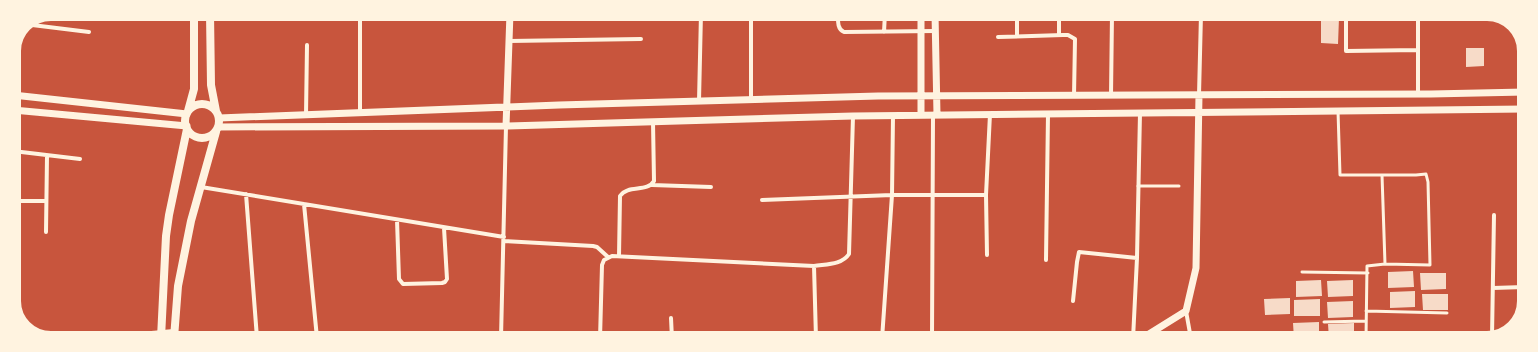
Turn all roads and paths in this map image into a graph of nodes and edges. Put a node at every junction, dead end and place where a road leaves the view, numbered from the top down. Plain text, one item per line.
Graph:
1 (194, 20) edge
2 (210, 20) edge
3 (360, 20) edge
4 (510, 20) edge
5 (701, 20) edge
6 (752, 20) edge
7 (838, 20) edge
8 (885, 20) edge
9 (921, 20) edge
10 (935, 20) edge
11 (1016, 20) edge
12 (1059, 20) edge
13 (1112, 20) edge
14 (1201, 20) edge
15 (1346, 20) edge
16 (1418, 20) edge
17 (34, 25) edge
18 (921, 31) junction
19 (89, 32) dead end
20 (884, 32) junction
21 (935, 32) junction
22 (1059, 35) junction
23 (1017, 36) junction
24 (998, 37) dead end
25 (641, 39) dead end
26 (509, 41) junction
27 (307, 45) dead end
28 (1418, 50) junction
29 (1518, 92) edge
30 (1418, 94) junction
31 (936, 95) junction
32 (1199, 95) junction
33 (20, 96) edge
34 (920, 96) junction
35 (1074, 96) junction
36 (1111, 96) junction
37 (751, 100) junction
38 (699, 101) junction
39 (506, 107) junction
40 (1518, 109) edge
41 (20, 111) edge
42 (1338, 111) junction
43 (188, 113) junction
44 (360, 113) junction
45 (1140, 113) junction
46 (1199, 113) junction
47 (218, 114) junction
48 (990, 114) junction
49 (1048, 114) junction
50 (306, 115) junction
51 (921, 115) junction
52 (935, 115) junction
53 (853, 116) junction
54 (893, 116) junction
55 (653, 122) junction
56 (506, 126) junction
57 (187, 127) junction
58 (217, 129) junction
59 (20, 152) edge
60 (47, 156) junction
61 (80, 159) dead end
62 (1382, 175) junction
63 (652, 185) junction
64 (200, 186) junction
65 (1138, 186) junction
66 (1179, 186) dead end
67 (711, 187) dead end
68 (246, 194) junction
69 (892, 195) junction
70 (850, 196) junction
71 (932, 196) junction
72 (986, 196) junction
73 (762, 200) dead end
74 (20, 201) edge
75 (46, 201) junction
76 (304, 204) junction
77 (1494, 215) dead end
78 (397, 220) junction
79 (444, 228) junction
80 (46, 232) dead end
81 (504, 239) junction
82 (987, 255) dead end
83 (619, 256) junction
84 (608, 257) junction
85 (1137, 258) junction
86 (1046, 260) dead end
87 (1385, 264) junction
88 (814, 266) junction
89 (1302, 272) dead end
90 (1368, 273) junction
91 (1518, 287) edge
92 (1493, 288) junction
93 (1073, 301) dead end
94 (1186, 311) junction
95 (1366, 311) junction
96 (1447, 314) dead end
97 (671, 318) dead end
98 (1365, 321) junction
99 (1324, 322) dead end
100 (1492, 331) edge
101 (161, 332) edge
102 (174, 332) edge
103 (257, 332) edge
104 (316, 332) edge
105 (501, 332) edge
106 (600, 332) edge
107 (672, 332) edge
108 (816, 332) edge
109 (882, 332) edge
110 (932, 332) edge
111 (1134, 332) edge
112 (1152, 332) edge
113 (1190, 332) edge
114 (1366, 332) edge

1 - 43 main road
2 - 47 main road
3 - 44 street
4 - 26 street
5 - 38 street
6 - 37 street
7 - 20 street
8 - 20 street
9 - 18 street
10 - 21 street
11 - 23 street
12 - 22 street
13 - 36 street
14 - 32 street
15 - 28 street
16 - 28 street
17 - 19 street
18 - 20 street
18 - 21 street
18 - 34 street
21 - 31 street
22 - 23 street
22 - 35 street
23 - 24 street
25 - 26 street
26 - 39 street
27 - 50 street
28 - 30 street
29 - 30 street
30 - 32 street
31 - 34 street
31 - 35 street
31 - 52 street
32 - 36 street
32 - 46 street
33 - 43 street
34 - 37 street
34 - 51 street
35 - 36 street
37 - 38 street
38 - 39 street
39 - 44 street
39 - 56 street
40 - 42 street
41 - 57 street
42 - 46 street
42 - 62 lane
43 - 47 main road
43 - 57 main road
44 - 50 street
45 - 46 street
45 - 49 street
45 - 65 street
46 - 94 street
47 - 50 street
47 - 58 main road
48 - 49 street
48 - 52 street
48 - 72 street
49 - 86 street
51 - 52 street
51 - 54 street
52 - 71 street
53 - 54 street
53 - 55 street
53 - 70 street
54 - 69 street
55 - 56 street
55 - 63 street
56 - 58 street
56 - 81 street
57 - 58 main road
57 - 101 main road
58 - 64 main road
59 - 60 street
60 - 61 street
60 - 75 street
62 - 87 lane
62 - 87 lane
63 - 67 street
63 - 83 street
64 - 68 street
64 - 102 main road
65 - 66 lane
65 - 85 street
68 - 76 street
68 - 103 street
69 - 70 street
69 - 71 street
69 - 109 street
70 - 73 street
70 - 88 street
71 - 72 street
71 - 110 street
72 - 82 street
74 - 75 street
75 - 80 street
76 - 78 street
76 - 104 street
77 - 92 street
78 - 79 street
78 - 79 street
79 - 81 street
81 - 84 street
81 - 105 street
83 - 84 street
83 - 88 street
84 - 106 street
85 - 93 street
85 - 111 street
87 - 90 lane
88 - 108 street
89 - 90 lane
90 - 95 lane
91 - 92 street
92 - 100 street
94 - 112 street
94 - 113 street
95 - 96 lane
95 - 98 lane
97 - 107 street
98 - 99 lane
98 - 114 lane

